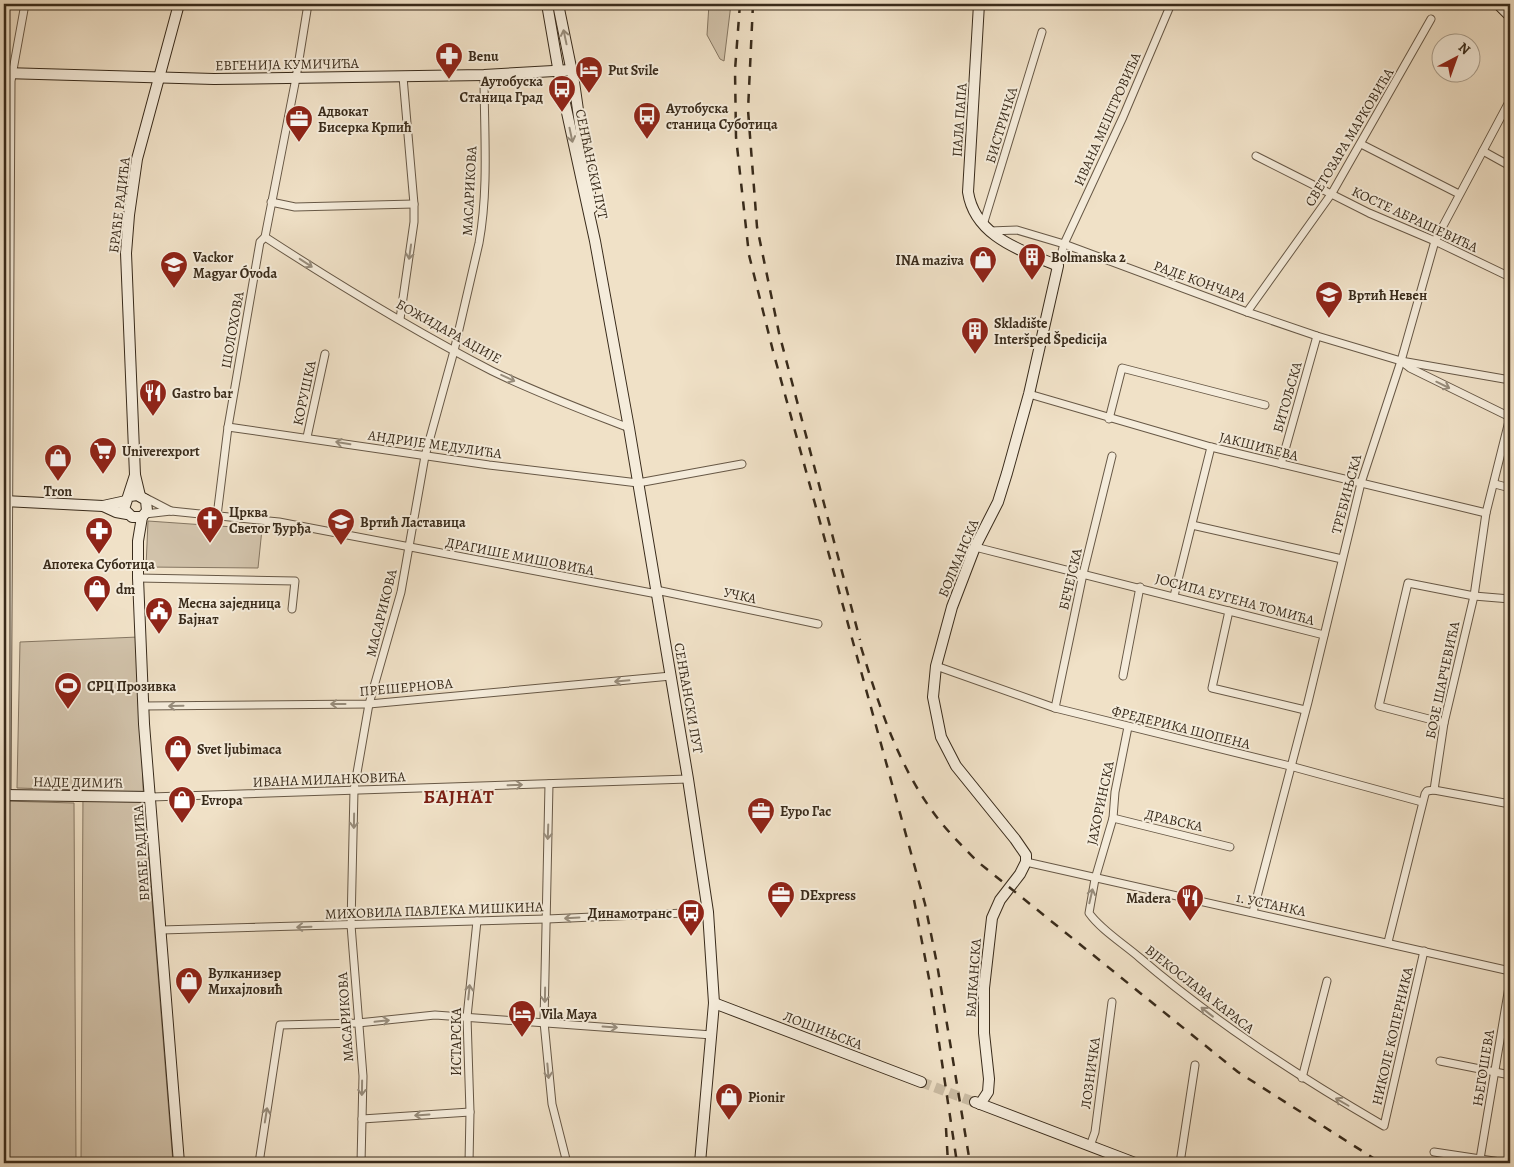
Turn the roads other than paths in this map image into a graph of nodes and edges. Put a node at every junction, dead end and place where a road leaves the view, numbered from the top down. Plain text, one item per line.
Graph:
1 (25, 4) edge
2 (179, 4) edge
3 (308, 4) edge
4 (548, 4) edge
5 (558, 4) edge
6 (979, 4) edge
7 (1171, 4) edge
8 (1498, 4) edge
9 (1510, 16) edge
10 (1432, 19) dead end
11 (1042, 32) dead end
12 (559, 70) junction
13 (571, 70) junction
14 (8, 73) edge
15 (484, 75) junction
16 (403, 77) junction
17 (160, 78) junction
18 (296, 78) junction
19 (1510, 100) edge
20 (1360, 144) junction
21 (1483, 151) junction
22 (1256, 156) dead end
23 (1510, 166) edge
24 (1332, 193) junction
25 (1459, 194) junction
26 (6, 200) edge
27 (271, 202) junction
28 (414, 204) junction
29 (987, 228) junction
30 (265, 237) junction
31 (595, 241) junction
32 (1435, 241) junction
33 (1064, 244) junction
34 (1058, 266) junction
35 (1510, 277) edge
36 (1247, 312) junction
37 (400, 319) junction
38 (1317, 336) junction
39 (454, 351) junction
40 (325, 354) dead end
41 (1401, 361) junction
42 (1510, 380) edge
43 (1029, 394) junction
44 (1265, 405) dead end
45 (1510, 417) edge
46 (1109, 419) junction
47 (228, 427) junction
48 (629, 428) junction
49 (307, 437) junction
50 (1211, 447) junction
51 (426, 456) junction
52 (1112, 456) dead end
53 (742, 464) dead end
54 (1281, 464) junction
55 (638, 483) junction
56 (1361, 483) junction
57 (1495, 484) junction
58 (1510, 488) edge
59 (135, 498) junction
60 (7, 501) edge
61 (103, 506) junction
62 (171, 511) junction
63 (1486, 513) junction
64 (136, 516) junction
65 (217, 516) junction
66 (1192, 525) junction
67 (409, 547) junction
68 (975, 547) junction
69 (1342, 559) junction
70 (1083, 574) junction
71 (138, 578) junction
72 (1140, 587) junction
73 (657, 592) junction
74 (1174, 596) junction
75 (1474, 596) junction
76 (1510, 599) edge
77 (292, 609) dead end
78 (1229, 611) junction
79 (818, 624) dead end
80 (1324, 635) junction
81 (936, 666) junction
82 (671, 676) junction
83 (1123, 676) dead end
84 (369, 704) junction
85 (143, 706) junction
86 (1055, 708) junction
87 (1305, 710) junction
88 (1444, 722) junction
89 (1128, 727) junction
90 (1290, 766) junction
91 (688, 779) junction
92 (549, 784) junction
93 (354, 790) junction
94 (1434, 790) junction
95 (6, 795) edge
96 (151, 797) junction
97 (1422, 802) junction
98 (1510, 804) edge
99 (1113, 818) junction
100 (1230, 847) dead end
101 (1026, 862) junction
102 (1095, 879) junction
103 (708, 912) junction
104 (1253, 912) junction
105 (1089, 913) joint
106 (547, 919) junction
107 (477, 921) junction
108 (351, 925) junction
109 (161, 930) junction
110 (1388, 942) junction
111 (1424, 951) junction
112 (1510, 971) edge
113 (1327, 981) dead end
114 (1510, 981) edge
115 (1112, 1002) dead end
116 (714, 1004) junction
117 (467, 1017) junction
118 (544, 1022) junction
119 (358, 1023) junction
120 (712, 1035) junction
121 (1440, 1061) dead end
122 (1195, 1065) dead end
123 (1495, 1073) junction
124 (1510, 1075) edge
125 (1302, 1078) junction
126 (921, 1082) tunnel mouth
127 (470, 1112) junction
128 (362, 1119) junction
129 (1384, 1126) joint
130 (1090, 1146) junction
131 (1434, 1152) dead end
132 (1480, 1159) junction
133 (179, 1163) edge
134 (259, 1163) edge
135 (361, 1163) edge
136 (469, 1163) edge
137 (567, 1163) edge
138 (700, 1163) edge
139 (1135, 1163) edge
140 (1180, 1163) edge
141 (1506, 1163) edge

1 - 14 street
2 - 17 street, БРАЋЕ РАДИЋА
3 - 18 street, ШОЛОХОВА
4 - 12 street, СЕНЋАНСКИ ПУТ
13 -> 5 street, СЕНЋАНСКИ ПУТ
6 - 29 street, ПАЛА ПАПА
7 - 33 street, ИВАНА МЕШТРОВИЋА
8 - 9 street
10 - 20 street, СВЕТОЗАРА МАРКОВИЋА
11 - 29 street, БИСТРИЧКА
12 - 13 street, ЕВГЕНИЈА КУМИЧИЋА
12 - 15 street, ЕВГЕНИЈА КУМИЧИЋА
12 -> 31 street, СЕНЋАНСКИ ПУТ
13 - 31 street, СЕНЋАНСКИ ПУТ
14 - 17 street, ЕВГЕНИЈА КУМИЧИЋА
14 - 26 street
15 - 16 street, ЕВГЕНИЈА КУМИЧИЋА
15 - 39 street, МАСАРИКОВА
16 - 18 street, ЕВГЕНИЈА КУМИЧИЋА
16 - 28 street
17 - 18 street, ЕВГЕНИЈА КУМИЧИЋА
17 - 59 street, БРАЋЕ РАДИЋА
18 - 27 street, ШОЛОХОВА
19 - 21 street, ТРЕБИЊСКА
20 - 24 street, СВЕТОЗАРА МАРКОВИЋА
20 - 25 street
21 - 23 street
21 - 25 street, ТРЕБИЊСКА
22 - 24 street, КОСТЕ АБРАШЕВИЋА
24 - 32 street, КОСТЕ АБРАШЕВИЋА
24 - 36 street, СВЕТОЗАРА МАРКОВИЋА
25 - 32 street, ТРЕБИЊСКА
26 - 60 street
27 - 28 street
27 - 30 street, ШОЛОХОВА
28 -> 37 street
29 - 33 street, РАДЕ КОНЧАРА
29 - 34 street
30 -> 37 street, БОЖИДАРА АЏИЈЕ
30 - 47 street, ШОЛОХОВА
31 - 48 street, СЕНЋАНСКИ ПУТ
32 - 35 street, КОСТЕ АБРАШЕВИЋА
32 - 41 street, ТРЕБИЊСКА
33 - 34 street, БОЛМАНСКА
33 - 36 street, РАДЕ КОНЧАРА
34 - 43 street, БОЛМАНСКА
36 - 38 street, РАДЕ КОНЧАРА
37 - 39 street, БОЖИДАРА АЏИЈЕ
38 - 41 street, РАДЕ КОНЧАРА
38 - 54 street, БИТОЉСКА
39 -> 48 street, БОЖИДАРА АЏИЈЕ
39 - 51 street, МАСАРИКОВА
40 - 49 street, КОРУШКА
41 - 42 street, РАДЕ КОНЧАРА
41 -> 45 street, РАДЕ КОНЧАРА
41 - 56 street, ТРЕБИЊСКА
43 - 46 street, ЈАКШИЋЕВА
43 - 68 street, БОЛМАНСКА
44 - 46 street
45 - 57 street, БОЗЕ ШАРЧЕВИЋА
46 - 50 street, ЈАКШИЋЕВА
47 - 49 street, АНДРИЈЕ МЕДУЛИЋА
47 - 65 street, ШОЛОХОВА
48 - 55 street, СЕНЋАНСКИ ПУТ
51 -> 49 street, АНДРИЈЕ МЕДУЛИЋА
50 - 54 street, ЈАКШИЋЕВА
50 - 66 street
51 - 55 street, АНДРИЈЕ МЕДУЛИЋА
51 - 67 street, МАСАРИКОВА
52 - 70 street, БЕЧЕЈСКА
53 - 55 street, АНДРИЈЕ МЕДУЛИЋА
54 - 56 street, ЈАКШИЋЕВА
55 - 73 street, СЕНЋАНСКИ ПУТ
56 - 63 street, ЈАКШИЋЕВА
56 - 69 street, ТРЕБИЊСКА
57 - 58 street
57 - 63 street, БОЗЕ ШАРЧЕВИЋА
59 - 61 street
59 - 62 street, ДРАГИШЕ МИШОВИЋА
59 - 64 street
59 - 64 street
60 - 61 street
60 - 95 street
61 - 64 street
62 - 64 street, ДРАГИШЕ МИШОВИЋА
62 - 65 street, ДРАГИШЕ МИШОВИЋА
63 - 75 street, БОЗЕ ШАРЧЕВИЋА
64 - 71 street, БРАЋЕ РАДИЋА
65 - 67 street, ДРАГИШЕ МИШОВИЋА
66 - 69 street
66 - 74 street
67 - 73 street, ДРАГИШЕ МИШОВИЋА
67 - 84 street, МАСАРИКОВА
68 - 70 street, ЈОСИПА ЕУГЕНА ТОМИЋА
68 - 81 street, БОЛМАНСКА
69 - 80 street, ТРЕБИЊСКА
70 - 72 street, ЈОСИПА ЕУГЕНА ТОМИЋА
70 - 86 street, БЕЧЕЈСКА
71 - 77 street
71 - 85 street, БРАЋЕ РАДИЋА
72 - 74 street, ЈОСИПА ЕУГЕНА ТОМИЋА
72 - 83 street, ЈОСИПА ЕУГЕНА ТОМИЋА
73 - 79 street, УЧКА
73 - 82 street, СЕНЋАНСКИ ПУТ
74 - 78 street, ЈОСИПА ЕУГЕНА ТОМИЋА
75 - 76 street
75 - 88 street, БОЗЕ ШАРЧЕВИЋА
75 - 88 street
78 - 80 street, ЈОСИПА ЕУГЕНА ТОМИЋА
78 - 87 street
80 - 87 street, ТРЕБИЊСКА
81 - 86 street, ФРЕДЕРИКА ШОПЕНА
81 - 101 street, БОЛМАНСКА
82 -> 84 street, ПРЕШЕРНОВА
82 - 91 street, СЕНЋАНСКИ ПУТ
84 -> 85 street, ПРЕШЕРНОВА
84 - 93 street, МАСАРИКОВА
85 - 96 street, БРАЋЕ РАДИЋА
86 - 89 street, ФРЕДЕРИКА ШОПЕНА
87 - 90 street, ТРЕБИЊСКА
88 - 94 street, БОЗЕ ШАРЧЕВИЋА
89 - 90 street, ФРЕДЕРИКА ШОПЕНА
89 - 99 street, ЈАХОРИНСКА
90 - 97 street, ФРЕДЕРИКА ШОПЕНА
90 - 104 street, ТРЕБИЊСКА
91 - 92 street, ИВАНА МИЛАНКОВИЋА
91 - 103 street, СЕНЋАНСКИ ПУТ
93 -> 92 street, ИВАНА МИЛАНКОВИЋА
92 -> 106 street
93 - 96 street, ИВАНА МИЛАНКОВИЋА
93 -> 108 street, МАСАРИКОВА
94 - 97 street
94 - 98 street
95 - 96 street, НАДЕ ДИМИЋ
96 - 109 street, БРАЋЕ РАДИЋА
97 - 110 street
99 - 100 street, ДРАВСКА
99 - 102 street, ЈАХОРИНСКА
101 - 102 street, 1. УСТАНКА
101 - 130 street, БАЛКАНСКА
102 - 104 street, 1. УСТАНКА
105 -> 102 street, ЈАХОРИНСКА
103 -> 106 street, МИХОВИЛА ПАВЛЕКА МИШКИНА
103 - 116 street, СЕНЋАНСКИ ПУТ
104 - 110 street, 1. УСТАНКА
125 -> 105 street, ВЈЕКОСЛАВА КАРАСА
106 - 107 street, МИХОВИЛА ПАВЛЕКА МИШКИНА
106 -> 118 street
107 - 108 street, МИХОВИЛА ПАВЛЕКА МИШКИНА
117 -> 107 street, ИСТАРСКА
108 -> 109 street, МИХОВИЛА ПАВЛЕКА МИШКИНА
108 - 119 street, МАСАРИКОВА
109 - 133 street, БРАЋЕ РАДИЋА
110 - 111 street, 1. УСТАНКА
111 - 112 street, 1. УСТАНКА
111 - 129 street, НИКОЛЕ КОПЕРНИКА
113 - 125 street
114 - 123 street, ЊЕГОШЕВА
115 - 130 street, ЛОЗНИЧКА
116 - 120 street, СЕНЋАНСКИ ПУТ
116 - 126 street, ЛОШИЊСКА
117 - 118 street
119 -> 117 street
117 - 127 street, ИСТАРСКА
118 -> 120 street
118 -> 137 street
119 -> 128 street, МАСАРИКОВА
134 -> 119 street
120 - 138 street, СЕНЋАНСКИ ПУТ
121 - 123 street
122 - 140 street
123 - 124 street
123 - 132 street, ЊЕГОШЕВА
129 -> 125 street, ВЈЕКОСЛАВА КАРАСА
127 -> 128 street
127 - 136 street, ИСТАРСКА
128 - 135 street, МАСАРИКОВА
130 - 139 street
131 - 132 street
132 - 141 street

